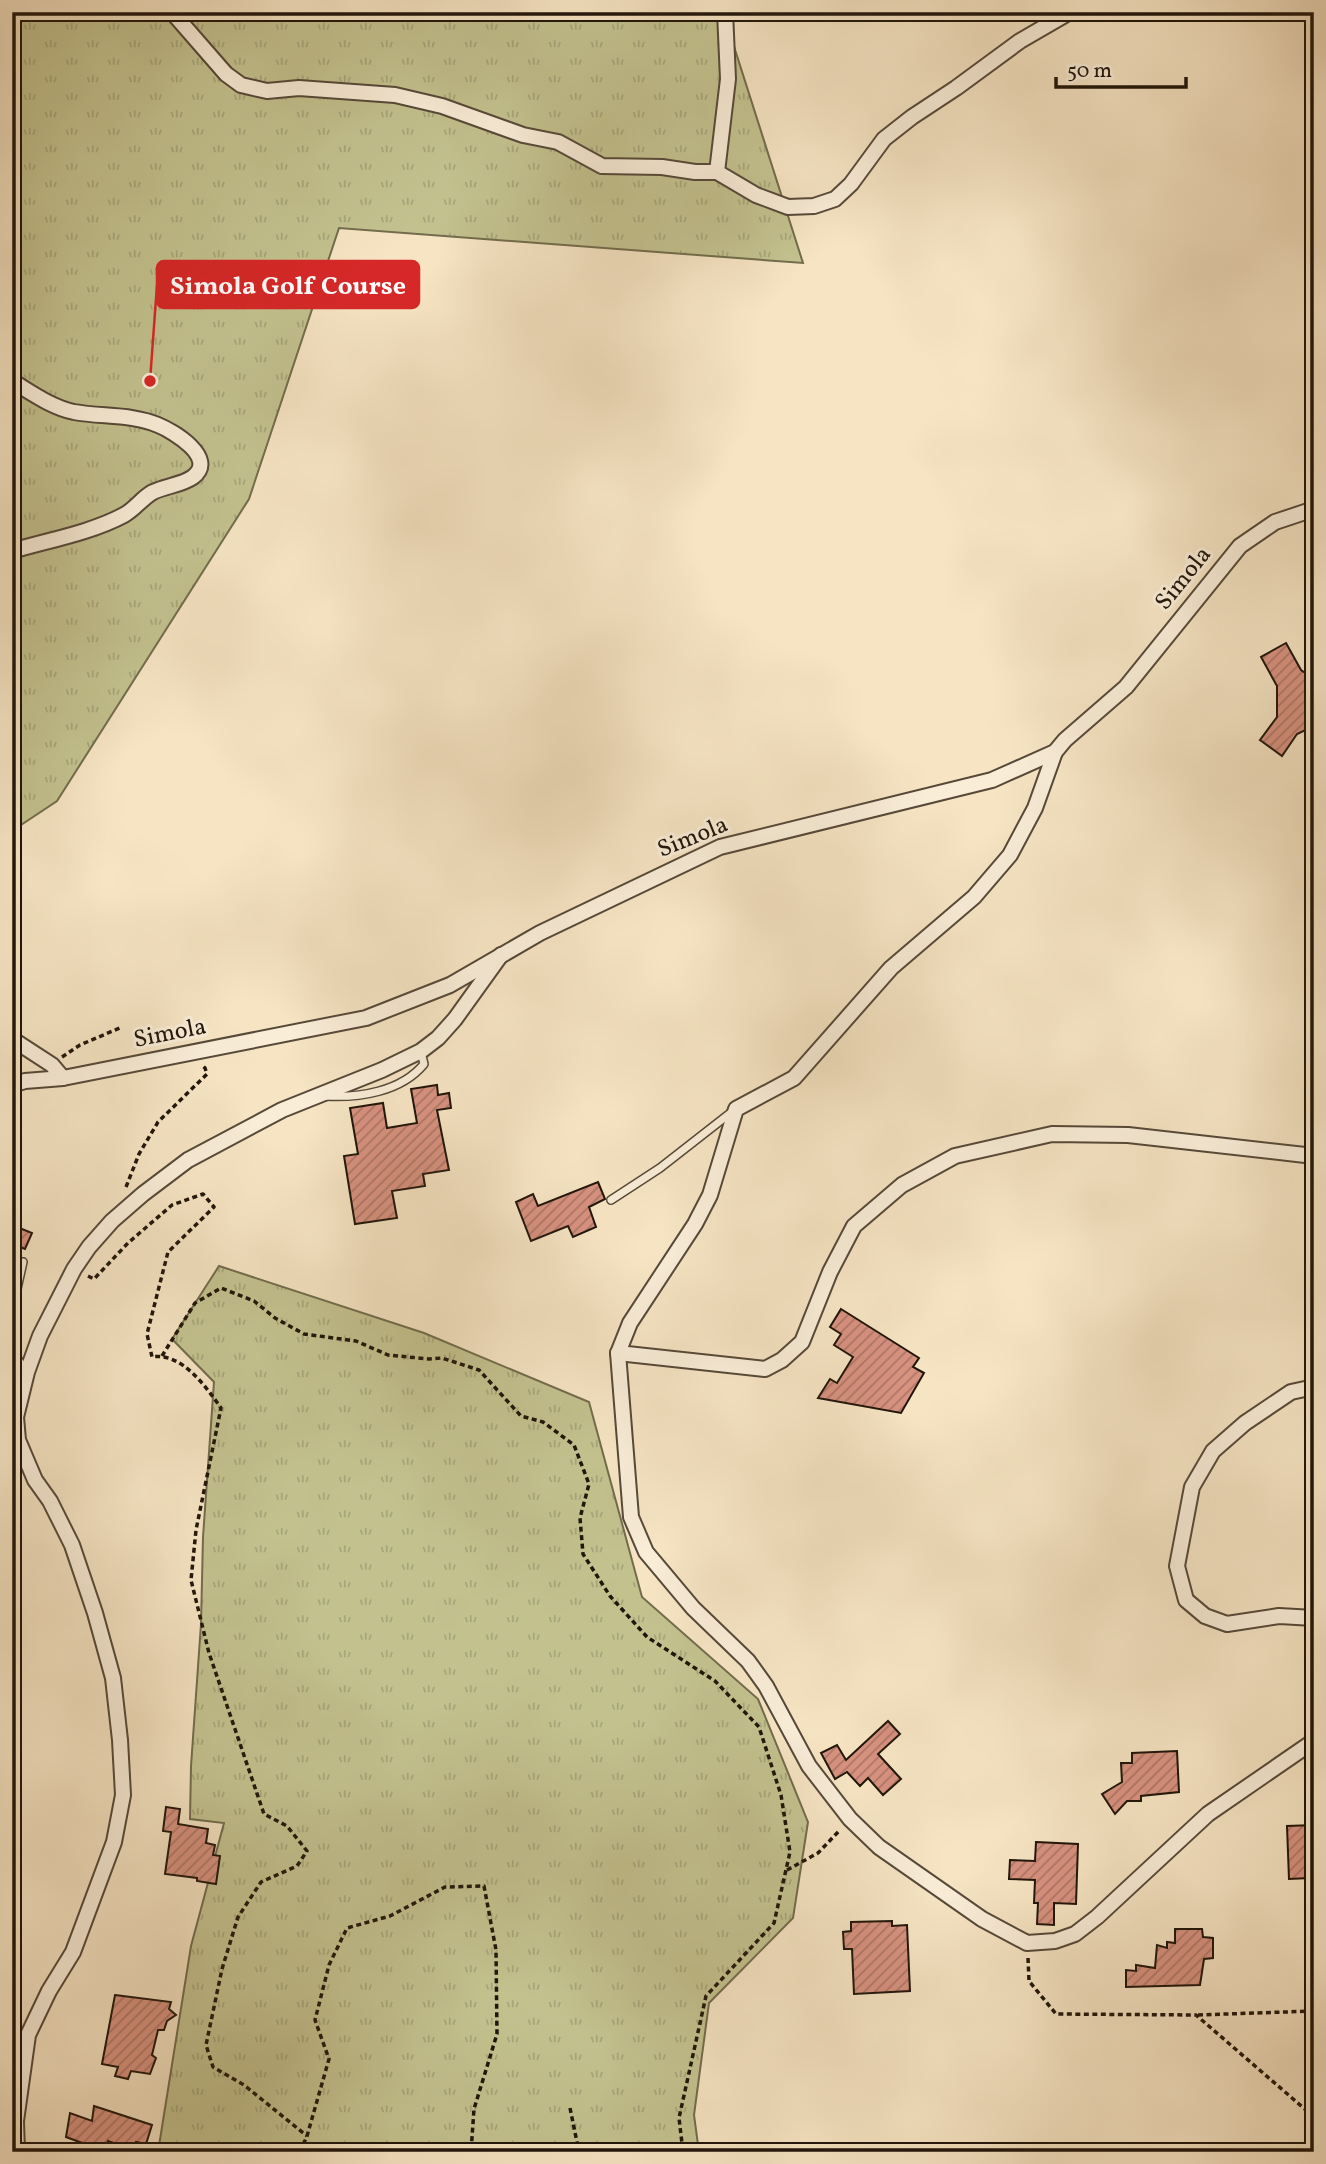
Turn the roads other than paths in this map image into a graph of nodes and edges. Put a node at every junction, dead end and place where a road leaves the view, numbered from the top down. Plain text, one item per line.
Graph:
1 (172, 12) edge
2 (725, 12) edge
3 (1070, 12) edge
4 (717, 172) junction
5 (12, 381) edge
6 (1314, 509) edge
7 (12, 551) edge
8 (1055, 752) junction
9 (501, 955) junction
10 (12, 1039) edge
11 (63, 1078) junction
12 (12, 1085) edge
13 (736, 1108) junction
14 (1314, 1156) edge
15 (611, 1200) dead end
16 (23, 1262) dead end
17 (12, 1311) edge
18 (12, 1352) edge
19 (618, 1353) junction
20 (27, 1372) junction
21 (1314, 1387) edge
22 (1314, 1618) edge
23 (1314, 1741) edge
24 (28, 2035) junction
25 (12, 2037) edge
26 (18, 2152) edge

1 - 4 street
2 - 4 street
3 - 4 street
5 - 7 street
6 - 8 street, Simola
8 - 9 street, Simola
8 - 13 street
9 - 11 street, Simola
9 - 20 street
10 - 11 street
11 - 12 street, Simola
13 - 15 lane
13 - 19 street
14 - 19 street
16 - 17 lane
18 - 20 lane
19 - 23 street
20 - 24 street
21 - 22 street
24 - 25 lane
24 - 26 street

